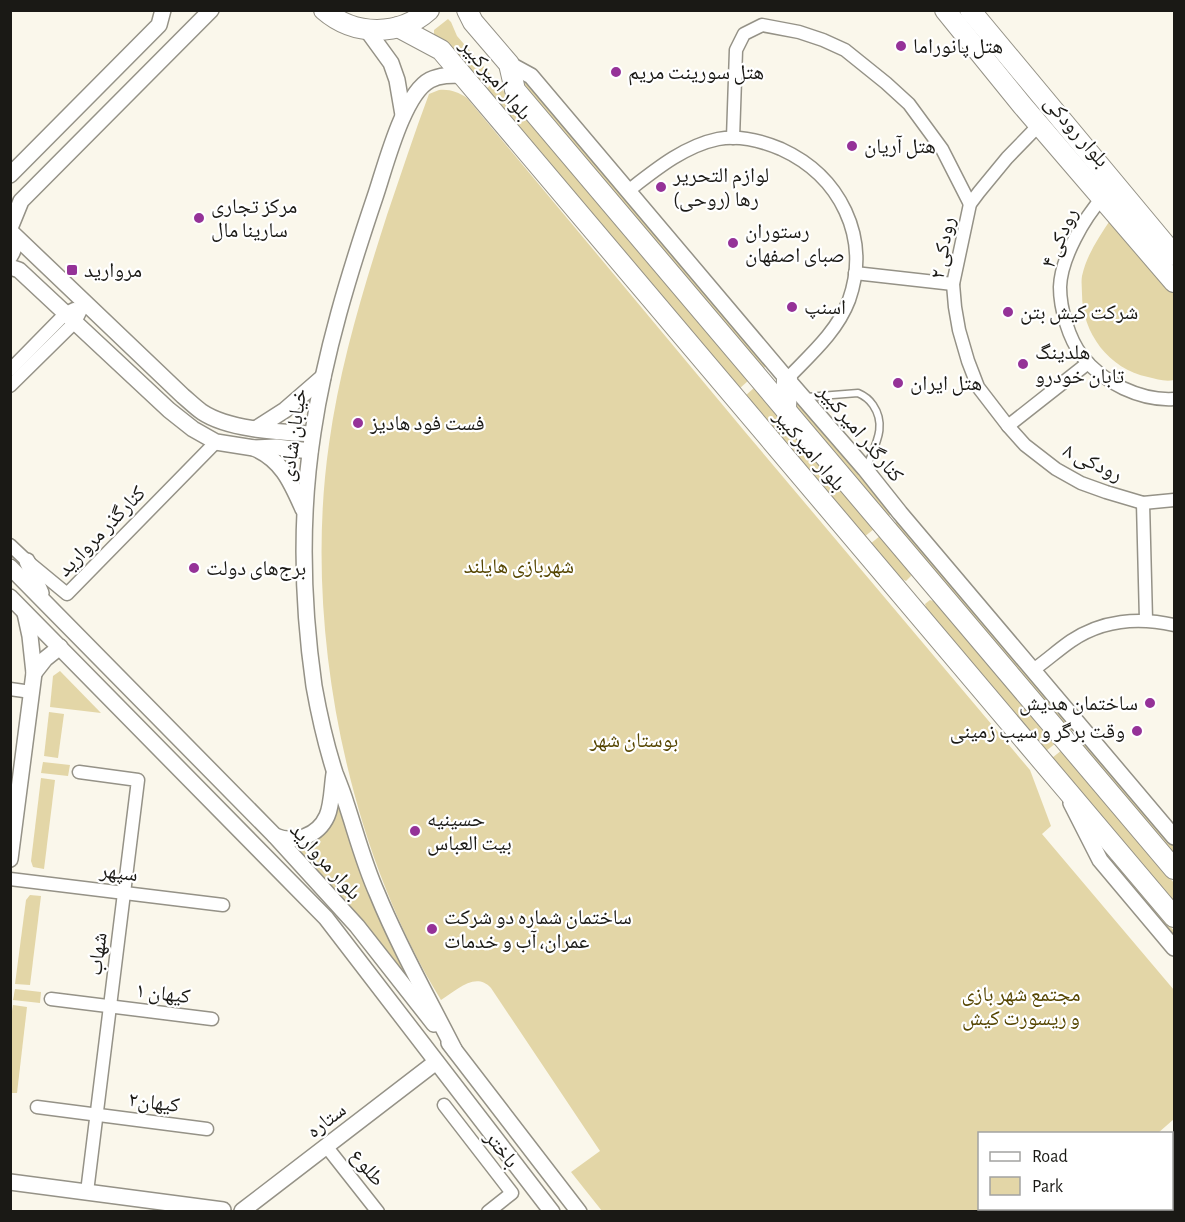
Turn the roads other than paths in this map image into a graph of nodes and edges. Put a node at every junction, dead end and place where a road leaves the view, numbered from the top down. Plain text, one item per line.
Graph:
1 (163, 10) edge
2 (211, 10) edge
3 (324, 10) edge
4 (429, 10) edge
5 (467, 10) edge
6 (945, 10) edge
7 (970, 10) edge
8 (398, 27) junction
9 (367, 30) junction
10 (508, 64) junction
11 (462, 75) junction
12 (404, 115) junction
13 (1039, 125) junction
14 (733, 138) junction
15 (10, 175) edge
16 (628, 191) junction
17 (1103, 197) junction
18 (970, 204) junction
19 (10, 230) edge
20 (1174, 255) edge
21 (10, 256) edge
22 (10, 267) edge
23 (855, 273) junction
24 (1174, 282) edge
25 (953, 284) junction
26 (85, 302) junction
27 (71, 318) junction
28 (1088, 363) junction
29 (10, 370) edge
30 (323, 377) junction
31 (787, 379) junction
32 (10, 386) edge
33 (803, 398) junction
34 (1174, 399) edge
35 (786, 410) junction
36 (1008, 426) junction
37 (257, 428) junction
38 (280, 432) junction
39 (312, 434) junction
40 (216, 442) junction
41 (276, 447) junction
42 (254, 448) junction
43 (310, 451) junction
44 (866, 470) junction
45 (1174, 500) edge
46 (1143, 503) junction
47 (305, 515) junction
48 (10, 545) edge
49 (27, 561) junction
50 (10, 567) edge
51 (930, 580) junction
52 (10, 597) edge
53 (906, 600) junction
54 (45, 601) junction
55 (24, 610) junction
56 (1146, 620) junction
57 (1174, 625) edge
58 (60, 647) junction
59 (1033, 670) junction
60 (34, 673) junction
61 (10, 689) edge
62 (31, 692) junction
63 (172, 731) junction
64 (157, 745) junction
65 (334, 771) junction
66 (79, 772) dead end
67 (1060, 782) junction
68 (275, 836) junction
69 (1174, 837) edge
70 (10, 859) edge
71 (1174, 869) edge
72 (10, 879) edge
73 (124, 892) junction
74 (223, 905) dead end
75 (1174, 917) edge
76 (1174, 948) edge
77 (51, 999) dead end
78 (110, 1006) junction
79 (212, 1019) dead end
80 (454, 1049) junction
81 (436, 1062) junction
82 (444, 1105) dead end
83 (37, 1107) dead end
84 (96, 1115) junction
85 (207, 1129) dead end
86 (326, 1146) junction
87 (553, 1178) junction
88 (10, 1182) edge
89 (87, 1192) junction
90 (539, 1194) junction
91 (223, 1211) edge
92 (242, 1211) edge
93 (378, 1212) edge
94 (488, 1212) edge
95 (552, 1212) edge
96 (579, 1212) edge

1 - 15 street
2 - 19 street
3 - 9 main road
4 - 8 main road
5 - 10 main road, بلوار امیرکبیر
6 - 13 main road, بلوار رودکی
7 - 20 main road, بلوار رودکی
8 - 9 main road
8 - 11 main road, بلوار امیرکبیر
9 - 12 street
10 - 16 street, کنارگذر امیرکبیر
10 - 35 main road, بلوار امیرکبیر
11 - 12 street, خیابان شادی
11 - 53 main road, بلوار امیرکبیر
12 - 30 street, خیابان شادی
13 - 17 main road, بلوار رودکی
13 - 18 street, رودکی ۲
14 - 16 street
14 - 18 street
14 - 23 street
16 - 31 street, کنارگذر امیرکبیر
17 - 24 main road, بلوار رودکی
17 - 28 street, رودکی ۴
18 - 25 street, رودکی ۲
19 - 21 street
19 - 26 street
22 - 27 street
23 - 25 street
23 - 31 street
25 - 36 street, رودکی ۲
26 - 27 street
26 - 37 street
27 - 29 street
27 - 32 street
27 - 40 street
28 - 34 street, رودکی ۴
28 - 36 street
30 - 37 street
30 - 39 street, خیابان شادی
31 - 33 street, کنارگذر امیرکبیر
31 - 35 main road
33 - 44 street, کنارگذر امیرکبیر
33 - 44 lane
35 - 51 main road, بلوار امیرکبیر
36 - 46 street, رودکی ۸
37 - 38 street
38 - 39 street
38 - 41 street
39 - 43 street, خیابان شادی
40 - 42 street
40 - 49 street, کنارگذر مروارید
41 - 42 street
41 - 43 street
42 - 47 street
43 - 47 street, خیابان شادی
44 - 59 street, کنارگذر امیرکبیر
45 - 46 street, رودکی ۸
46 - 56 street
47 - 65 street, خیابان شادی
48 - 49 street, کنارگذر مروارید
49 - 54 street
50 - 54 street, بلوار مروارید
51 - 53 main road
51 - 71 main road, بلوار امیرکبیر
52 - 55 street, بلوار مروارید
53 - 67 main road, بلوار امیرکبیر
54 - 63 street, بلوار مروارید
55 - 58 street, بلوار مروارید
55 - 60 street
56 - 57 street
56 - 59 street
58 - 60 street
58 - 64 street, بلوار مروارید
59 - 69 street, کنارگذر امیرکبیر
60 - 62 street
61 - 62 street
62 - 70 street
63 - 64 street
63 - 68 street, بلوار مروارید
64 - 81 street, بلوار مروارید
65 - 68 street, خیابان شادی
65 - 80 street, خیابان شادی
66 - 73 street, شهاب
67 - 75 main road, بلوار امیرکبیر
67 - 76 street
68 - 80 street, بلوار مروارید
72 - 73 street, سپهر
73 - 74 street, سپهر
73 - 78 street, شهاب
77 - 78 street, کیهان ۱
78 - 79 street, کیهان ۱
78 - 84 street, شهاب
80 - 87 street, بلوار مروارید
81 - 86 street, ستاره
81 - 90 street, بلوار مروارید
82 - 94 street, باختر
83 - 84 street, کیهان۲
84 - 85 street, کیهان۲
84 - 89 street, شهاب
86 - 92 street, ستاره
86 - 93 street, طلوع
87 - 90 street
87 - 96 street, بلوار مروارید
88 - 89 street
89 - 91 street
90 - 95 street, بلوار مروارید
91 - 92 street

